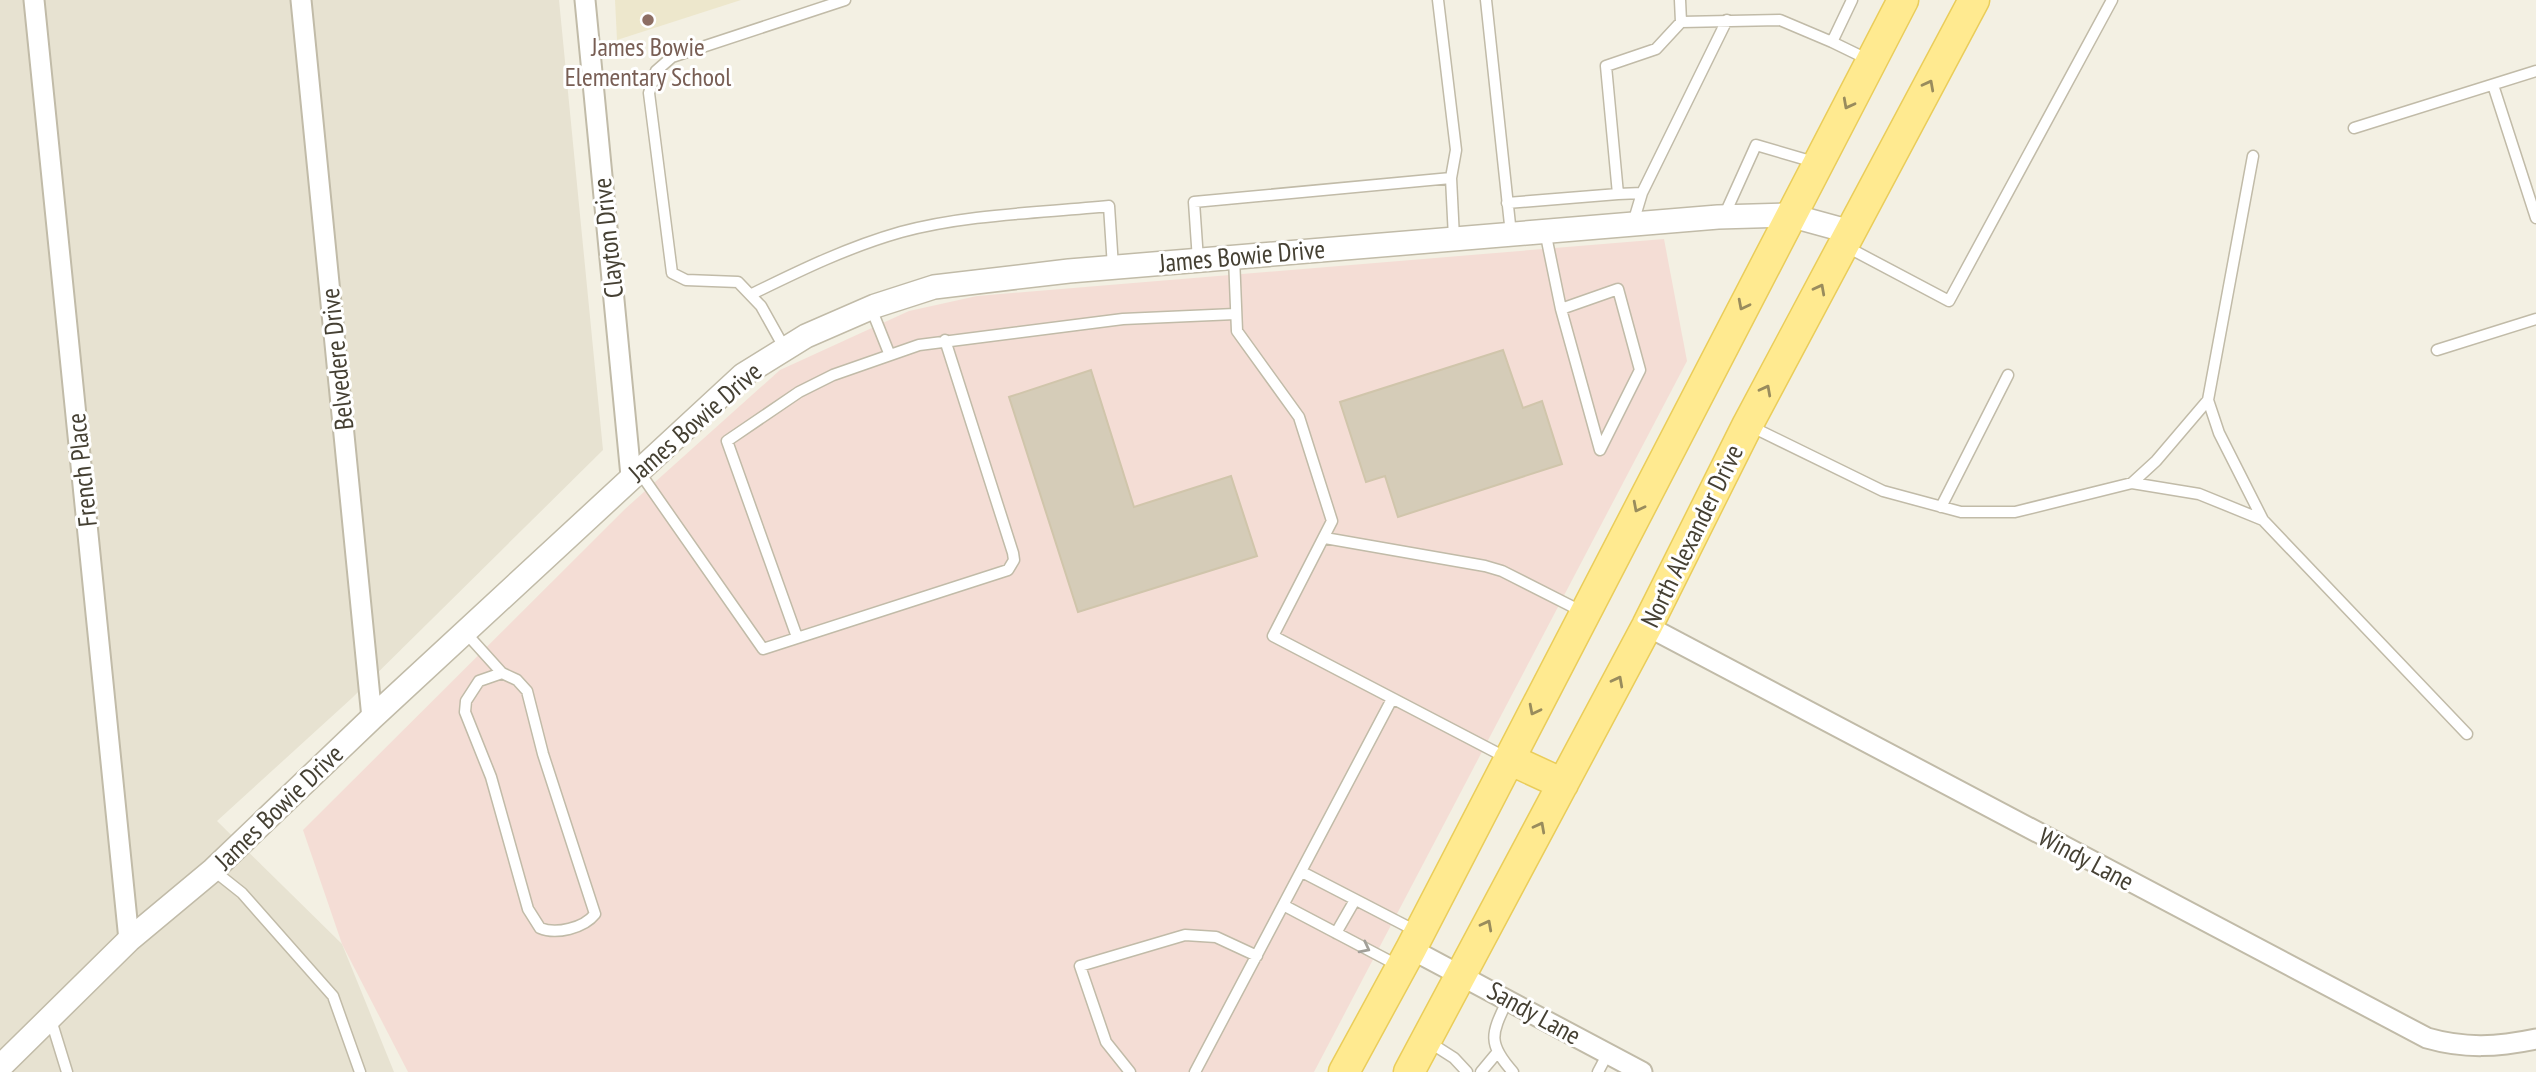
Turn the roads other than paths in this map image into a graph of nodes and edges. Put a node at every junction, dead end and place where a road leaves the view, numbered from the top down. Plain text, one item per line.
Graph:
1 (34, 0) edge
2 (301, 0) edge
3 (845, 0) edge
4 (1438, 0) edge
5 (1486, 0) edge
6 (1680, 0) edge
7 (1852, 0) edge
8 (1903, 0) edge
9 (1974, 0) edge
10 (2112, 0) edge
11 (589, 1) edge
12 (1727, 20) junction
13 (1681, 22) junction
14 (1832, 42) junction
15 (1871, 61) junction
16 (2536, 71) edge
17 (2493, 85) junction
18 (2354, 128) dead end
19 (2252, 156) dead end
20 (1817, 163) junction
21 (1451, 178) junction
22 (1643, 192) junction
23 (1618, 194) junction
24 (1507, 203) junction
25 (1789, 215) junction
26 (1724, 217) junction
27 (2536, 218) edge
28 (1633, 223) junction
29 (1545, 231) junction
30 (1511, 234) junction
31 (1454, 239) junction
32 (1847, 239) junction
33 (1234, 257) junction
34 (1198, 260) junction
35 (1113, 267) junction
36 (752, 294) junction
37 (871, 309) junction
38 (1562, 309) junction
39 (1235, 314) junction
40 (2536, 319) edge
41 (945, 340) junction
42 (785, 349) junction
43 (2437, 350) dead end
44 (889, 353) junction
45 (2008, 375) dead end
46 (2208, 400) junction
47 (1748, 424) junction
48 (635, 473) junction
49 (2132, 483) junction
50 (1941, 507) junction
51 (2263, 520) junction
52 (1325, 538) junction
53 (1584, 613) junction
54 (1647, 626) junction
55 (464, 632) junction
56 (797, 637) junction
57 (502, 673) junction
58 (1392, 699) junction
59 (372, 718) junction
60 (2467, 734) dead end
61 (1509, 759) junction
62 (1563, 784) junction
63 (213, 870) junction
64 (1302, 872) junction
65 (1355, 901) junction
66 (1285, 906) junction
67 (1336, 933) junction
68 (129, 940) junction
69 (1410, 949) junction
70 (1257, 956) junction
71 (1462, 973) junction
72 (1508, 998) junction
73 (51, 1019) junction
74 (2536, 1039) edge
75 (1426, 1040) junction
76 (1496, 1054) junction
77 (1608, 1054) junction
78 (0, 1067) edge
79 (67, 1072) edge
80 (360, 1072) edge
81 (1130, 1072) edge
82 (1195, 1072) edge
83 (1344, 1072) edge
84 (1409, 1072) edge
85 (1467, 1072) edge
86 (1481, 1072) edge
87 (1513, 1072) edge
88 (1598, 1072) edge
89 (1642, 1072) edge

1 - 68 street, French Place
2 - 59 street, Belvedere Drive
3 - 36 lane
4 - 21 lane
5 - 24 lane
6 - 13 lane
7 - 14 lane
8 - 15 main road
32 -> 9 main road, North Alexander Drive
10 - 32 lane
11 - 48 street, Clayton Drive
12 - 13 lane
12 - 14 lane
12 - 22 lane
13 - 23 lane
14 - 15 lane
15 -> 20 main road
16 - 17 lane
17 - 18 lane
17 - 27 lane
19 - 46 lane
20 - 25 main road
20 - 26 lane
21 - 31 lane
21 - 34 lane
22 - 23 lane
22 - 28 lane
23 - 24 lane
24 - 30 lane
25 - 26 street, James Bowie Drive
25 - 32 street, James Bowie Drive
25 -> 53 main road
26 - 28 street, James Bowie Drive
28 - 29 street, James Bowie Drive
29 - 30 street, James Bowie Drive
29 - 38 lane
30 - 31 street, James Bowie Drive
31 - 33 street, James Bowie Drive
47 -> 32 main road, North Alexander Drive
33 - 34 street, James Bowie Drive
33 - 39 lane
34 - 35 street, James Bowie Drive
35 - 36 lane
35 - 37 street, James Bowie Drive
36 - 42 lane
37 - 42 street, James Bowie Drive
37 - 44 lane
38 - 38 lane
39 - 41 lane
39 - 52 lane
40 - 43 lane
41 - 44 lane
41 - 56 lane
42 - 48 street, James Bowie Drive
44 - 56 lane
45 - 50 lane
46 - 49 lane
46 - 51 lane
47 - 50 lane
47 - 54 main road, North Alexander Drive
48 - 55 street, James Bowie Drive
48 - 56 lane
49 - 50 lane
49 - 51 lane
51 - 60 lane
52 - 53 lane
52 - 58 lane
53 -> 61 main road
62 -> 54 main road, North Alexander Drive
54 - 74 street, Windy Lane
55 - 57 lane
55 - 59 street, James Bowie Drive
57 - 57 lane
58 - 61 lane
58 - 64 lane
59 - 63 street, James Bowie Drive
61 - 62 main road
61 - 69 main road
71 -> 62 main road, North Alexander Drive
63 - 68 street, James Bowie Drive
63 - 80 lane
64 - 65 lane
64 - 66 lane
65 - 67 lane
65 - 69 lane
66 - 67 lane
66 - 70 lane
67 -> 69 lane
68 - 73 street, James Bowie Drive
69 - 71 street, Sandy Lane
69 - 83 main road
70 - 81 lane
70 - 82 lane
71 - 72 street, Sandy Lane
71 - 75 main road, North Alexander Drive
72 - 76 lane
72 - 77 street, Sandy Lane
73 - 78 street, James Bowie Drive
73 - 79 lane
75 - 84 main road, North Alexander Drive
75 - 85 lane
76 - 86 lane
76 - 87 lane
77 - 88 lane
77 - 89 street, Sandy Lane

